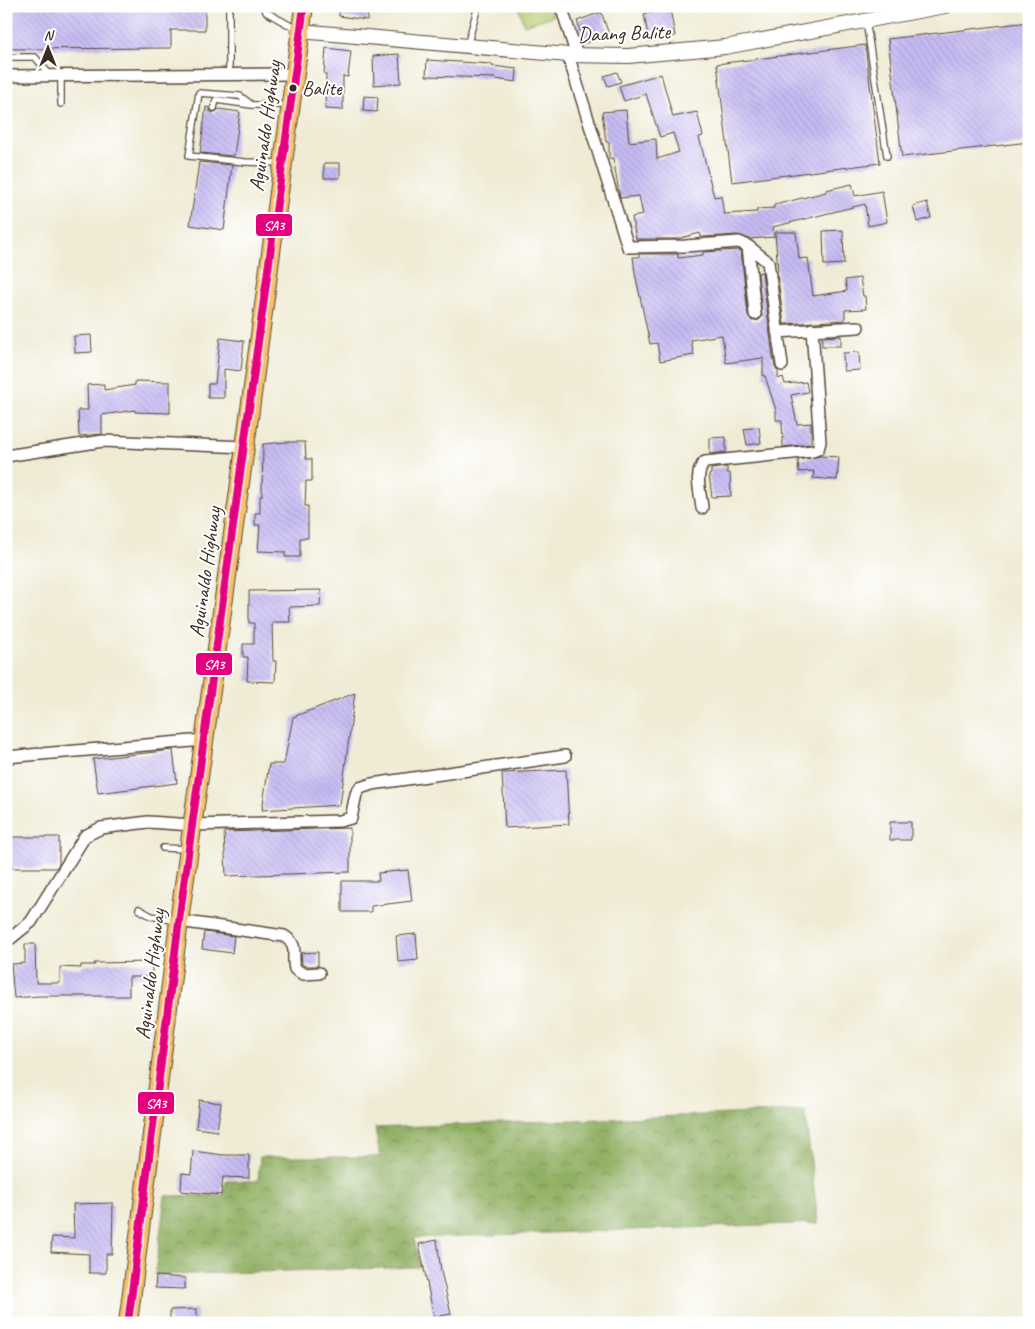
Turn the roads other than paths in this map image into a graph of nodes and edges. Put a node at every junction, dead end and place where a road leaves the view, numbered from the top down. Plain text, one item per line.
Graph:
1 (229, 6) edge
2 (264, 6) edge
3 (304, 6) edge
4 (478, 6) edge
5 (561, 6) edge
6 (945, 6) edge
7 (908, 10) edge
8 (866, 21) junction
9 (300, 31) junction
10 (467, 46) junction
11 (573, 55) junction
12 (6, 58) edge
13 (230, 74) junction
14 (295, 74) junction
15 (55, 75) junction
16 (6, 76) edge
17 (61, 104) dead end
18 (252, 105) junction
19 (291, 105) junction
20 (214, 108) dead end
21 (887, 156) dead end
22 (283, 163) junction
23 (748, 246) junction
24 (755, 314) dead end
25 (858, 327) dead end
26 (812, 329) junction
27 (777, 332) junction
28 (782, 365) dead end
29 (245, 447) junction
30 (6, 456) edge
31 (702, 508) dead end
32 (204, 740) junction
33 (565, 756) dead end
34 (6, 757) edge
35 (193, 825) junction
36 (163, 848) dead end
37 (189, 850) junction
38 (139, 909) dead end
39 (179, 921) junction
40 (6, 942) edge
41 (319, 974) dead end
42 (128, 1323) edge

1 - 13 lane
2 - 9 lane
3 - 9 main road, Aguinaldo Highway
4 - 10 lane
5 - 11 street
6 - 7 street, Daang Balite
7 - 8 street, Daang Balite
8 - 11 street, Daang Balite
8 - 21 lane
9 - 10 street, Daang Balite
9 - 14 main road, Aguinaldo Highway
10 - 11 street, Daang Balite
11 - 23 street
12 - 15 lane
13 - 14 street
13 - 15 street
14 - 19 main road, Aguinaldo Highway
15 - 16 street
15 - 17 lane
18 - 19 lane
18 - 20 lane
18 - 22 lane
19 - 22 main road, Aguinaldo Highway
22 - 29 main road, Aguinaldo Highway
23 - 24 street
23 - 27 street
25 - 26 street
26 - 27 street
26 - 31 street
27 - 28 street
29 - 30 street
29 - 32 main road, Aguinaldo Highway
32 - 34 street
32 - 35 main road, Aguinaldo Highway
33 - 35 street
35 - 37 main road, Aguinaldo Highway
35 - 40 street
36 - 37 lane
37 - 39 main road, Aguinaldo Highway
38 - 39 lane
39 - 41 street
39 - 42 main road, Aguinaldo Highway

